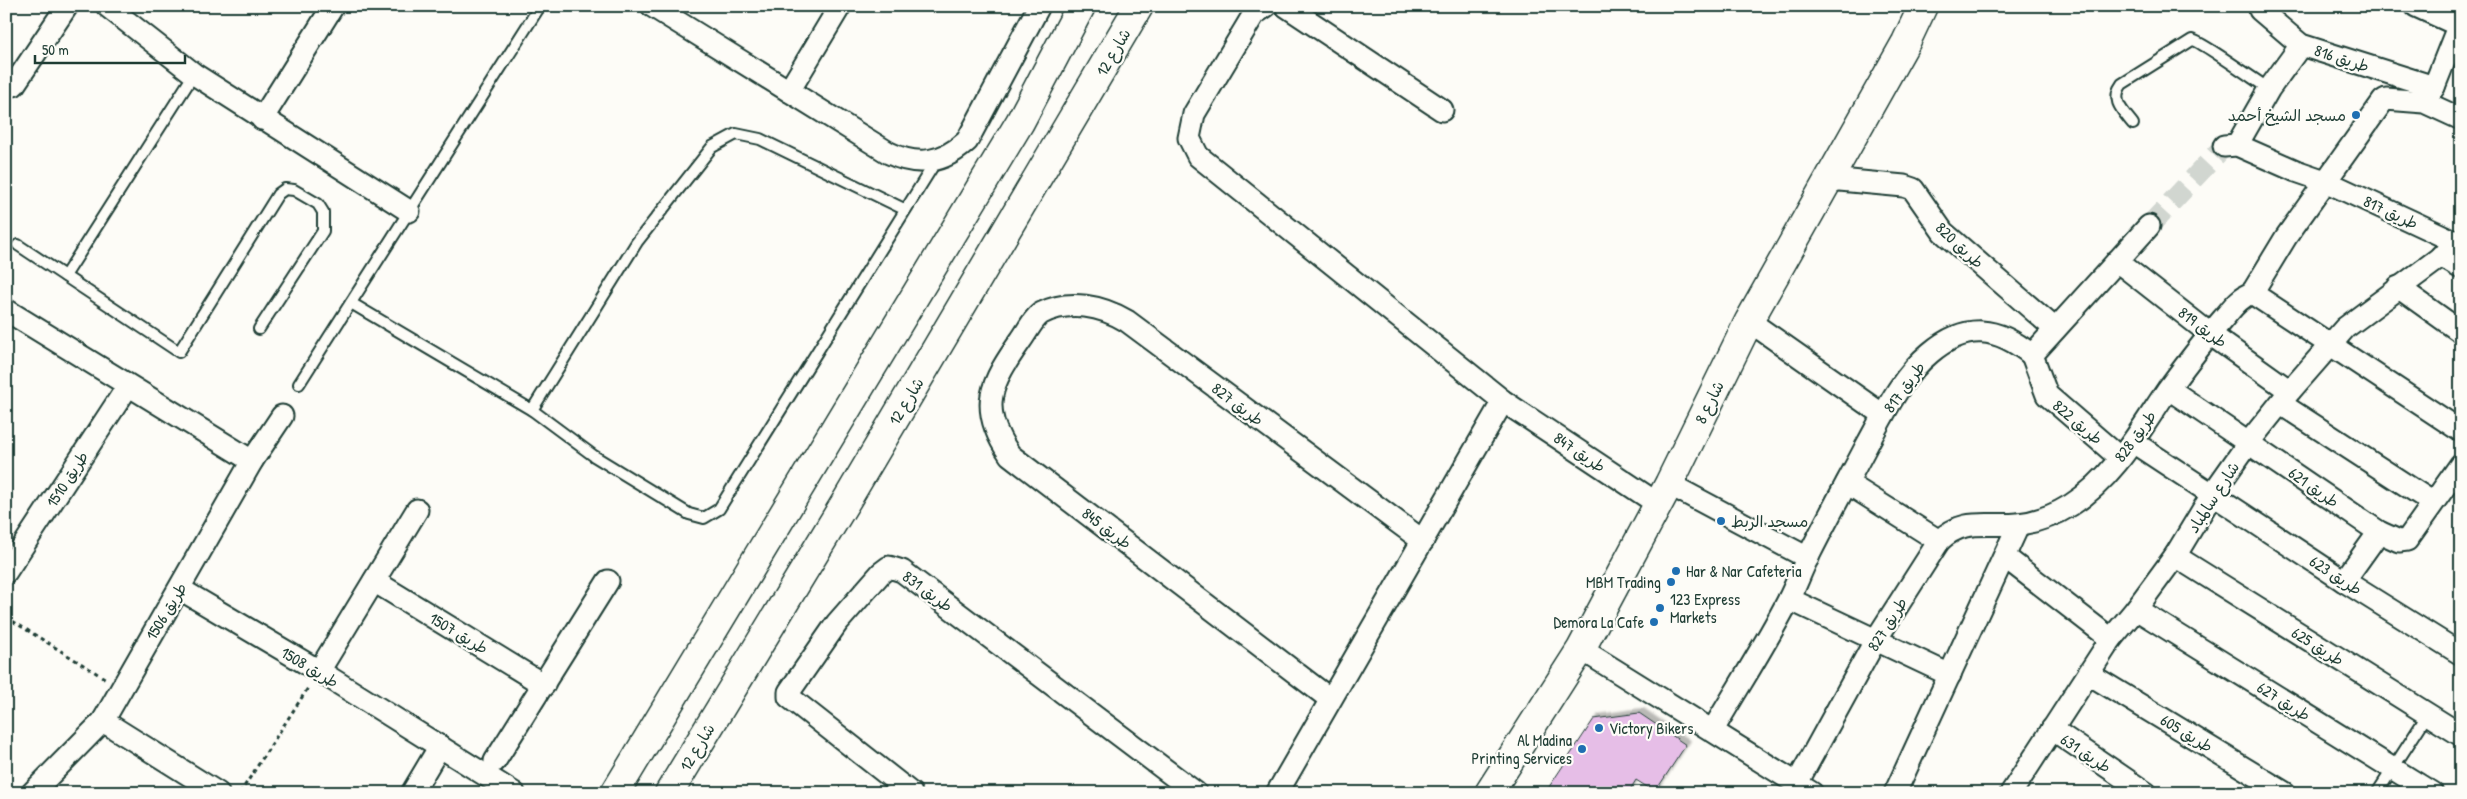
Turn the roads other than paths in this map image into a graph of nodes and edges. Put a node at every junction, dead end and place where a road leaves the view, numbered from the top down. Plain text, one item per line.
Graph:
1 (67, 6) edge
2 (107, 6) edge
3 (333, 6) edge
4 (540, 6) edge
5 (840, 6) edge
6 (1039, 6) edge
7 (1081, 6) edge
8 (1126, 6) edge
9 (1139, 6) edge
10 (1266, 6) edge
11 (1286, 6) edge
12 (1923, 6) edge
13 (2416, 6) edge
14 (655, 7) edge
15 (2260, 10) dead end
16 (2460, 22) edge
17 (2301, 44) junction
18 (1114, 52) junction
19 (194, 74) junction
20 (9, 87) edge
21 (2269, 89) junction
22 (789, 91) junction
23 (2429, 94) junction
24 (1442, 110) dead end
25 (262, 118) junction
26 (2461, 119) edge
27 (2133, 124) dead end
28 (936, 161) junction
29 (1829, 179) junction
30 (2325, 181) junction
31 (904, 209) junction
32 (409, 210) junction
33 (2149, 226) tunnel mouth
34 (18, 245) dead end
35 (2453, 247) edge
36 (2117, 261) junction
37 (2461, 268) edge
38 (65, 276) junction
39 (2398, 287) junction
40 (2252, 293) junction
41 (351, 303) junction
42 (6, 310) edge
43 (1040, 314) joint
44 (1749, 321) junction
45 (259, 329) dead end
46 (2055, 329) junction
47 (2461, 332) edge
48 (2210, 334) junction
49 (2330, 345) junction
50 (2032, 355) junction
51 (299, 384) dead end
52 (128, 386) junction
53 (2169, 388) junction
54 (2285, 398) junction
55 (1503, 401) junction
56 (532, 410) junction
57 (1883, 415) junction
58 (282, 416) dead end
59 (2461, 430) edge
60 (2249, 442) junction
61 (2126, 450) junction
62 (252, 461) junction
63 (2461, 464) edge
64 (1847, 483) junction
65 (2213, 493) junction
66 (1663, 494) junction
67 (2432, 502) junction
68 (417, 510) dead end
69 (2019, 524) junction
70 (2378, 532) junction
71 (1423, 541) junction
72 (1939, 541) junction
73 (2175, 556) junction
74 (2005, 557) junction
75 (1808, 558) junction
76 (6, 572) edge
77 (374, 581) junction
78 (2344, 581) junction
79 (608, 582) dead end
80 (180, 589) junction
81 (1789, 598) junction
82 (2136, 609) junction
83 (2111, 639) junction
84 (1875, 641) junction
85 (1581, 649) junction
86 (2461, 654) edge
87 (319, 671) junction
88 (2088, 674) junction
89 (1950, 675) junction
90 (544, 685) junction
91 (1330, 699) junction
92 (2428, 714) junction
93 (103, 721) junction
94 (1713, 730) junction
95 (2052, 730) junction
96 (2461, 735) edge
97 (440, 746) junction
98 (495, 761) dead end
99 (2392, 768) junction
100 (1805, 788) edge
101 (2139, 791) edge
102 (32, 793) edge
103 (218, 793) edge
104 (412, 793) edge
105 (514, 793) edge
106 (615, 793) edge
107 (669, 793) edge
108 (911, 793) edge
109 (1196, 793) edge
110 (1277, 793) edge
111 (1489, 793) edge
112 (1894, 793) edge
113 (2011, 793) edge
114 (2285, 793) edge
115 (2376, 793) edge
116 (2432, 793) edge

1 - 20 street
2 - 19 street
3 - 25 street
4 - 32 lane
5 - 22 street
6 - 28 street
7 - 106 street
8 - 18 street
9 - 18 street, شارع 12
10 - 55 street, طريق 847
11 - 24 street
12 - 29 street, شارع 8
13 - 16 street
14 - 22 street
15 - 17 street, طريق 816
16 - 23 street
17 - 21 street
17 - 23 street, طريق 816
18 - 107 street, شارع 12
19 - 25 street
19 - 38 lane
21 - 27 lane
21 - 30 street, طريق 817
22 - 28 street
23 - 26 street
23 - 30 street
25 - 32 street
28 - 31 lane
29 - 44 street, شارع 8
29 - 46 street, طريق 820
30 - 35 street, طريق 817
30 - 40 street
31 - 56 lane
31 - 56 lane
32 - 41 lane
33 - 36 street
34 - 38 lane
35 - 37 street, طريق 817
35 - 39 street, شارع سالمباد
36 - 46 street
36 - 48 street, طريق 819
38 - 45 lane
39 - 47 street
39 - 49 street, شارع سالمباد
40 - 48 street, طريق 828
40 - 49 street
41 - 51 lane
41 - 56 lane
42 - 52 street
43 - 71 street, طريق 827
43 - 91 street, طريق 845
44 - 57 street
44 - 66 street, شارع 8
46 - 50 street
48 - 53 street, طريق 828
48 - 54 street, طريق 819
49 - 54 street, شارع سالمباد
49 - 59 street
50 - 57 street, طريق 817
50 - 61 street, طريق 822
52 - 62 street
52 - 76 street, طريق 1510
53 - 60 street, طريق 621
53 - 61 street, طريق 828
54 - 60 street, شارع سالمباد
54 - 67 street, طريق 819
55 - 66 street, طريق 847
55 - 71 street
57 - 64 street, طريق 817
58 - 62 street, طريق 1506
60 - 65 street, شارع سالمباد
60 - 70 street, طريق 621
61 - 65 street, طريق 822
61 - 69 street, طريق 828
62 - 80 street, طريق 1506
63 - 67 street
64 - 72 street
64 - 75 street, طريق 817
65 - 73 street, شارع سالمباد
65 - 78 street, طريق 623
66 - 75 street, طريق 847
66 - 85 street, شارع 8
67 - 70 street, طريق 621
68 - 77 street
69 - 72 street, طريق 827
69 - 74 street
70 - 78 street
71 - 91 street
72 - 84 street, طريق 827
73 - 82 street, شارع سالمباد
73 - 92 street, طريق 625
74 - 83 street
74 - 89 street
75 - 81 street, طريق 817
77 - 87 street
77 - 90 street, طريق 1507
78 - 86 street, طريق 623
79 - 90 street
80 - 87 street, طريق 1508
80 - 93 street, طريق 1506
81 - 84 street
81 - 94 street, طريق 817
82 - 83 street, شارع سالمباد
82 - 99 street, طريق 627
83 - 88 street, شارع سالمباد
84 - 89 street
84 - 100 street, طريق 827
85 - 94 street, طريق 827
85 - 111 street, شارع 8
87 - 97 street, طريق 1508
88 - 95 street, شارع سالمباد
88 - 114 street, طريق 605
89 - 112 street
90 - 98 street
91 - 110 street
92 - 96 street, طريق 625
92 - 99 lane
93 - 102 street, طريق 1506
93 - 103 street
94 - 100 street, طريق 827
95 - 101 street, طريق 631
95 - 113 street, شارع سالمباد
97 - 104 street
97 - 105 street, طريق 1508
99 - 115 lane
99 - 116 street, طريق 627
108 - 109 street, طريق 831

